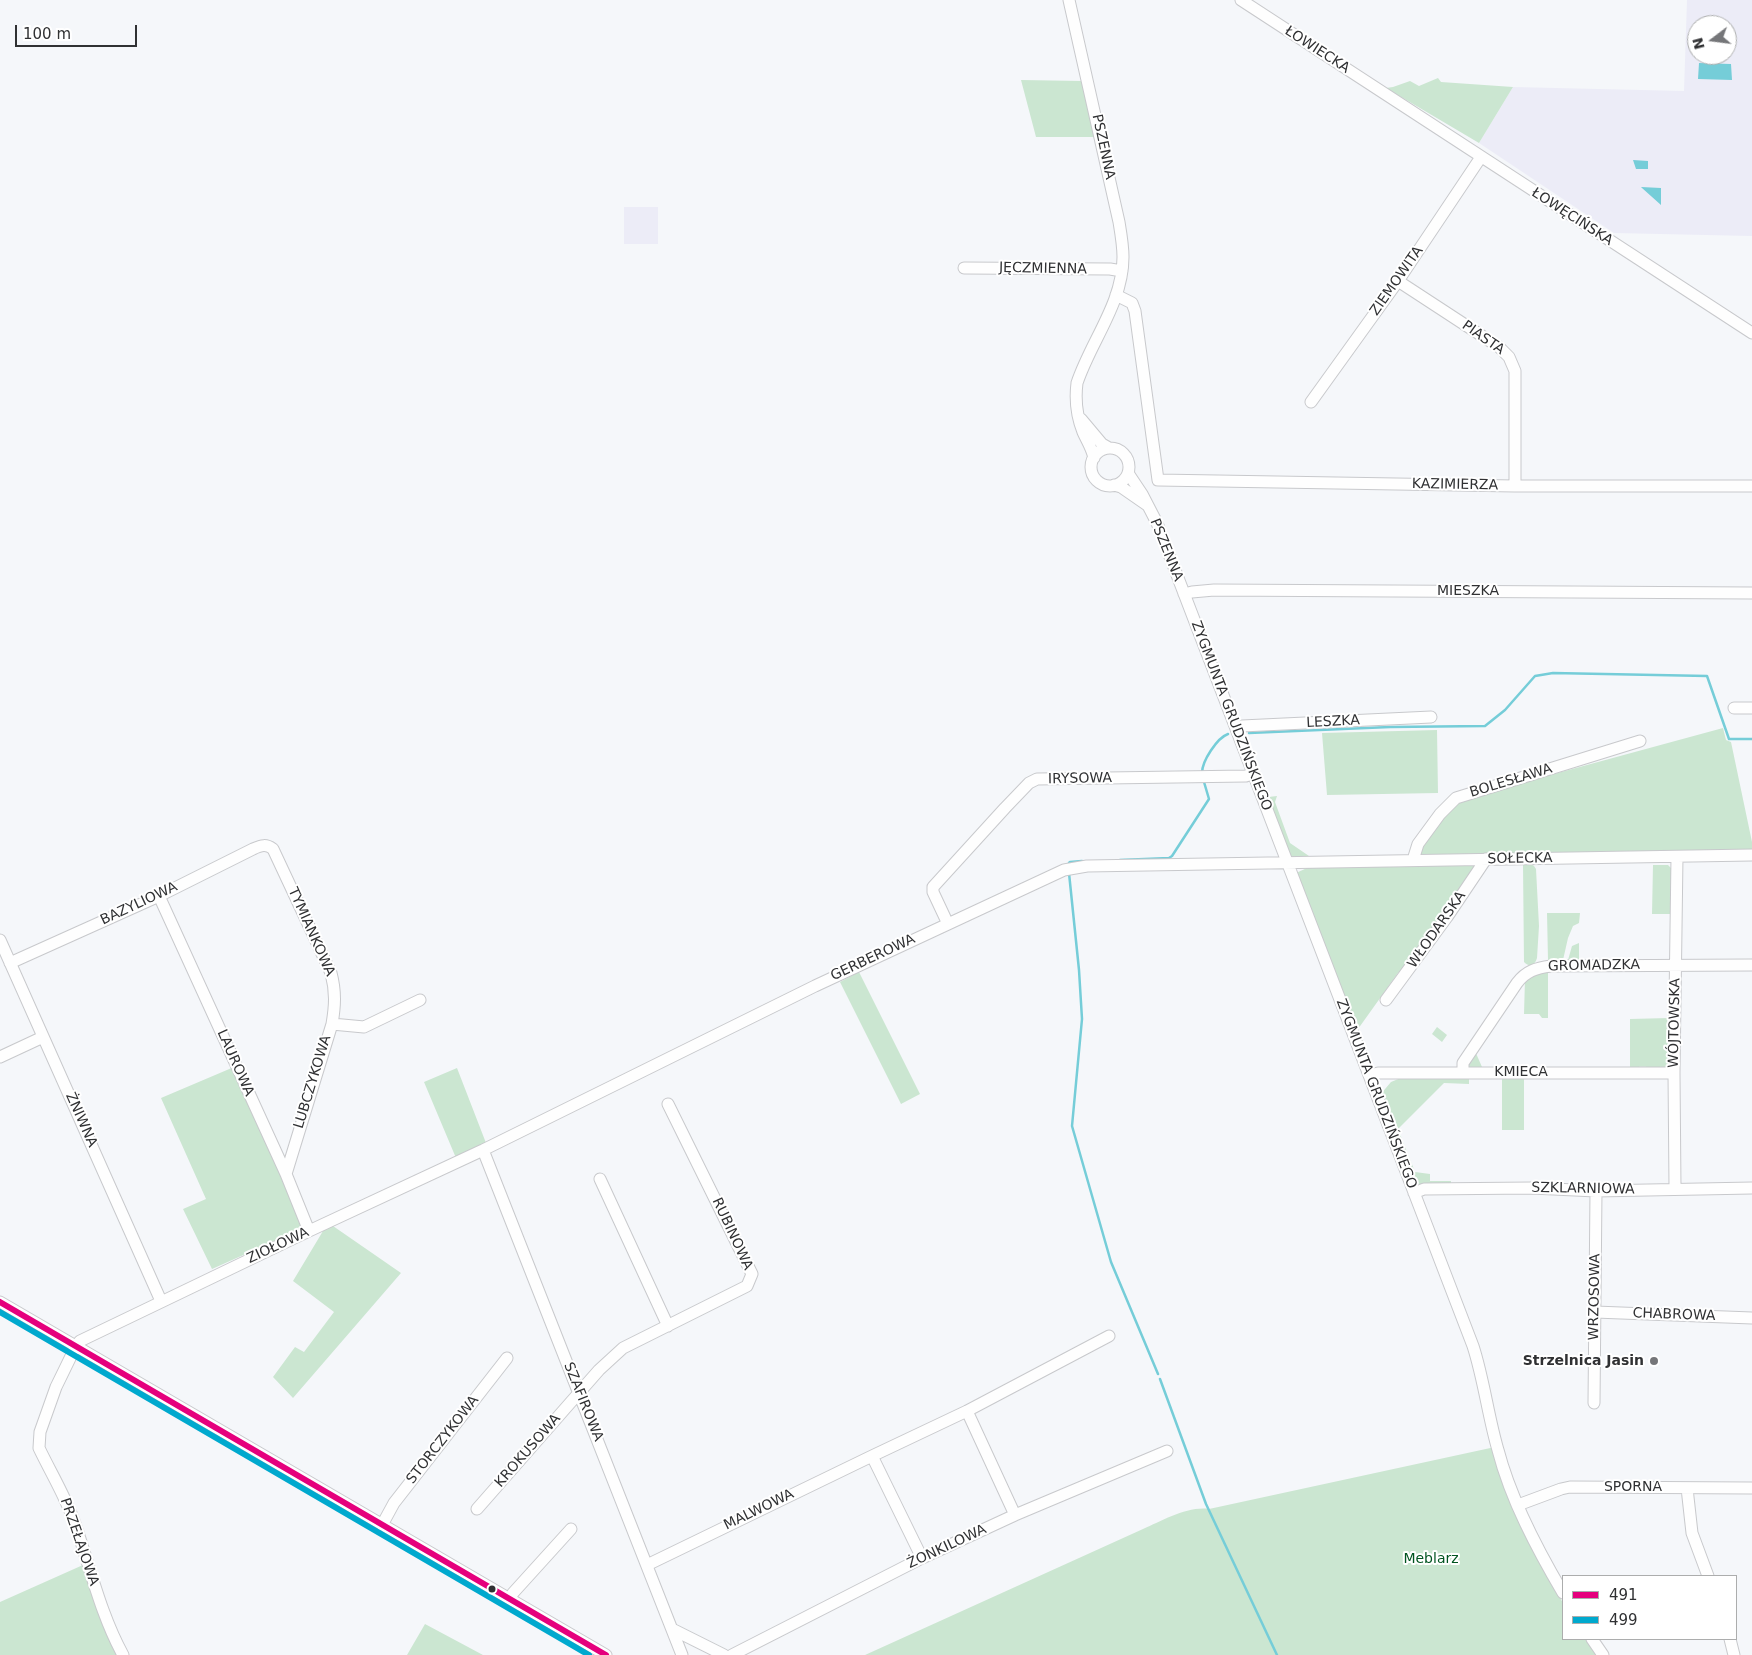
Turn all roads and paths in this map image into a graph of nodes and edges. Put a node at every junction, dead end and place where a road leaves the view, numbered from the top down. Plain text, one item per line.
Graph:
1 (1069, 0) edge
2 (1240, 0) edge
3 (1393, 100) joint
4 (1481, 157) junction
5 (964, 268) dead end
6 (1122, 271) junction
7 (1398, 281) junction
8 (1116, 294) junction
9 (1752, 333) edge
10 (1311, 402) dead end
11 (1080, 418) junction
12 (1109, 448) junction
13 (1094, 458) junction
14 (1128, 473) junction
15 (1114, 485) junction
16 (1515, 486) junction
17 (1752, 486) edge
18 (1148, 505) junction
19 (1752, 593) edge
20 (1184, 594) junction
21 (1734, 708) dead end
22 (1752, 708) edge
23 (1431, 718) dead end
24 (1236, 728) junction
25 (1640, 741) dead end
26 (1253, 773) junction
27 (268, 846) joint
28 (1752, 856) edge
29 (1677, 857) junction
30 (1413, 860) junction
31 (1486, 860) junction
32 (1288, 863) junction
33 (159, 896) junction
34 (948, 924) junction
35 (0, 940) edge
36 (10, 963) junction
37 (1675, 965) junction
38 (1752, 965) edge
39 (420, 1000) dead end
40 (1386, 1000) dead end
41 (332, 1024) junction
42 (43, 1037) junction
43 (0, 1057) edge
44 (1463, 1072) junction
45 (1674, 1073) junction
46 (1369, 1075) junction
47 (668, 1104) dead end
48 (483, 1150) junction
49 (286, 1174) junction
50 (600, 1179) dead end
51 (1675, 1188) junction
52 (1752, 1188) edge
53 (1596, 1191) junction
54 (1414, 1192) junction
55 (309, 1231) junction
56 (161, 1301) junction
57 (0, 1302) edge
58 (1595, 1312) junction
59 (1752, 1318) edge
60 (668, 1326) junction
61 (1109, 1336) dead end
62 (76, 1346) junction
63 (507, 1358) dead end
64 (580, 1394) junction
65 (1594, 1403) dead end
66 (968, 1412) junction
67 (1167, 1451) dead end
68 (872, 1456) junction
69 (1687, 1488) junction
70 (1752, 1488) edge
71 (1518, 1505) junction
72 (477, 1509) dead end
73 (1016, 1515) junction
74 (382, 1525) junction
75 (571, 1529) dead end
76 (922, 1558) junction
77 (647, 1565) junction
78 (1708, 1575) edge
79 (1562, 1591) edge
80 (510, 1599) junction
81 (672, 1629) junction
82 (1593, 1640) edge
83 (1730, 1640) edge
84 (123, 1655) edge
85 (606, 1655) edge
86 (682, 1655) edge
87 (724, 1655) edge
88 (732, 1655) edge
89 (1603, 1655) edge
90 (1734, 1655) edge

1 - 6 street, PSZENNA
2 - 3 street, ŁOWIECKA
3 - 4 street, ŁOWĘCIŃSKA
4 - 7 street, ZIEMOWITA
4 - 9 street, ŁOWĘCIŃSKA
5 - 6 street, JĘCZMIENNA
6 - 8 street, PSZENNA
7 - 10 street, ZIEMOWITA
7 - 16 street, PIASTA
8 - 11 street, PSZENNA
8 - 16 street, KAZIMIERZA
11 - 12 street, PSZENNA
11 - 13 street, PSZENNA
12 - 13 street
12 - 14 street, PSZENNA
13 - 15 street, PSZENNA
14 - 15 street
14 - 18 street, PSZENNA
15 - 18 street, PSZENNA
16 - 17 street, KAZIMIERZA
18 - 20 street, PSZENNA
19 - 20 street, MIESZKA
20 - 24 street, ZYGMUNTA GRUDZIŃSKIEGO
21 - 22 street
23 - 24 street, LESZKA
24 - 26 street, ZYGMUNTA GRUDZIŃSKIEGO
25 - 30 street, BOLESŁAWA
26 - 32 street, ZYGMUNTA GRUDZIŃSKIEGO
26 - 34 street, IRYSOWA
27 - 33 street, BAZYLIOWA
27 - 41 street, TYMIANKOWA
28 - 29 street, SOŁECKA
29 - 31 street, SOŁECKA
29 - 37 street, WÓJTOWSKA
30 - 31 street, SOŁECKA
30 - 32 street, SOŁECKA
31 - 40 street, WŁODARSKA
32 - 34 street, GERBEROWA
32 - 46 street, ZYGMUNTA GRUDZIŃSKIEGO
33 - 36 street, BAZYLIOWA
33 - 49 street, LAUROWA
34 - 48 street, GERBEROWA
35 - 36 street, ŻNIWNA
36 - 42 street, ŻNIWNA
37 - 38 street, GROMADZKA
37 - 44 street, GROMADZKA
37 - 45 street, WÓJTOWSKA
39 - 41 street, LUBCZYKOWA
41 - 49 street, LUBCZYKOWA
42 - 43 street
42 - 56 street, ŻNIWNA
44 - 45 street, KMIECA
44 - 46 street, KMIECA
45 - 51 street, WÓJTOWSKA
46 - 54 street, ZYGMUNTA GRUDZIŃSKIEGO
47 - 60 street, RUBINOWA
48 - 55 street, ZIOŁOWA
48 - 64 street, SZAFIROWA
49 - 55 street, LAUROWA
50 - 60 street
51 - 52 street, SZKLARNIOWA
51 - 53 street, SZKLARNIOWA
53 - 54 street, SZKLARNIOWA
53 - 58 street, WRZOSOWA
54 - 71 street, ZYGMUNTA GRUDZIŃSKIEGO
55 - 56 street, ZIOŁOWA
56 - 62 street, ZIOŁOWA
57 - 62 street
58 - 59 street, CHABROWA
58 - 65 street, WRZOSOWA
60 - 64 street, RUBINOWA
61 - 66 street, MALWOWA
62 - 74 street
62 - 84 street, PRZEŁAJOWA
63 - 74 street, STORCZYKOWA
64 - 72 street, KROKUSOWA
64 - 77 street, SZAFIROWA
66 - 68 street, MALWOWA
66 - 73 street
67 - 73 street, ŻONKILOWA
68 - 76 street
68 - 77 street, MALWOWA
69 - 70 street, SPORNA
69 - 71 street, SPORNA
69 - 78 street
71 - 79 street, ZYGMUNTA GRUDZIŃSKIEGO
73 - 76 street, ŻONKILOWA
74 - 80 street
75 - 80 street
76 - 88 street, ŻONKILOWA
77 - 81 street, SZAFIROWA
80 - 85 street
81 - 86 street, SZAFIROWA
81 - 87 street
82 - 89 street
83 - 90 street

